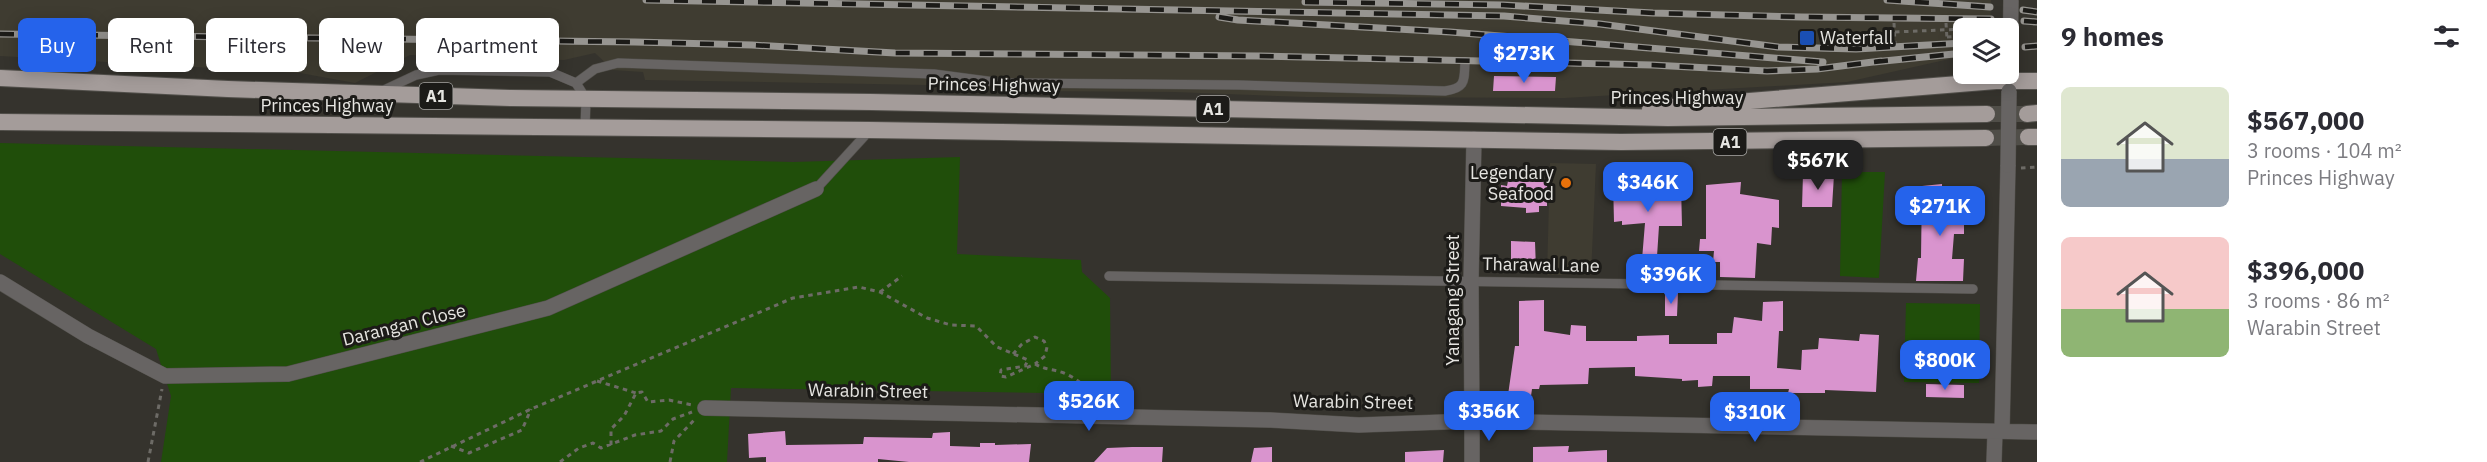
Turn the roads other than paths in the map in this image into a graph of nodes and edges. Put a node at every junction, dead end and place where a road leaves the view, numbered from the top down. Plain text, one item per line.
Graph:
1 (2011, 0) edge
2 (2011, 18) edge
3 (1465, 62) dead end
4 (0, 78) edge
5 (2037, 81) edge
6 (576, 83) junction
7 (2009, 86) junction
8 (375, 94) junction
9 (586, 99) junction
10 (1987, 114) tunnel mouth
11 (1554, 116) junction
12 (0, 122) edge
13 (585, 128) junction
14 (870, 130) junction
15 (1986, 138) tunnel mouth
16 (1474, 139) junction
17 (816, 189) joint
18 (1109, 276) dead end
19 (1471, 281) junction
20 (0, 282) edge
21 (1973, 289) dead end
22 (705, 408) road end
23 (1472, 421) junction
24 (1999, 432) junction
25 (2037, 432) edge
26 (1473, 462) edge
27 (1994, 462) edge

1 - 2 street, bridge
3 - 6 lane
4 - 8 highway, Princes Highway / A1
5 - 7 highway
6 - 8 lane
6 - 9 lane
7 - 11 highway
7 - 24 street, bridge
8 - 9 highway, Princes Highway / A1
9 - 11 highway, Princes Highway / A1
9 - 13 lane
10 - 11 highway, Princes Highway / A1
12 - 13 highway, Princes Highway / A1
13 - 14 highway, Princes Highway / A1
14 - 16 highway, Princes Highway / A1
14 - 17 lane
15 - 16 highway, Princes Highway / A1
16 - 19 street, Yanagang Street
17 - 20 street, Darangan Close
18 - 19 lane, Tharawal Lane
19 - 21 lane, Tharawal Lane
19 - 23 street, Yanagang Street
22 - 23 street, Warabin Street
23 - 24 street, Warabin Street
23 - 26 street, Yanagang Street
24 - 25 street, Warabin Street
24 - 27 street

